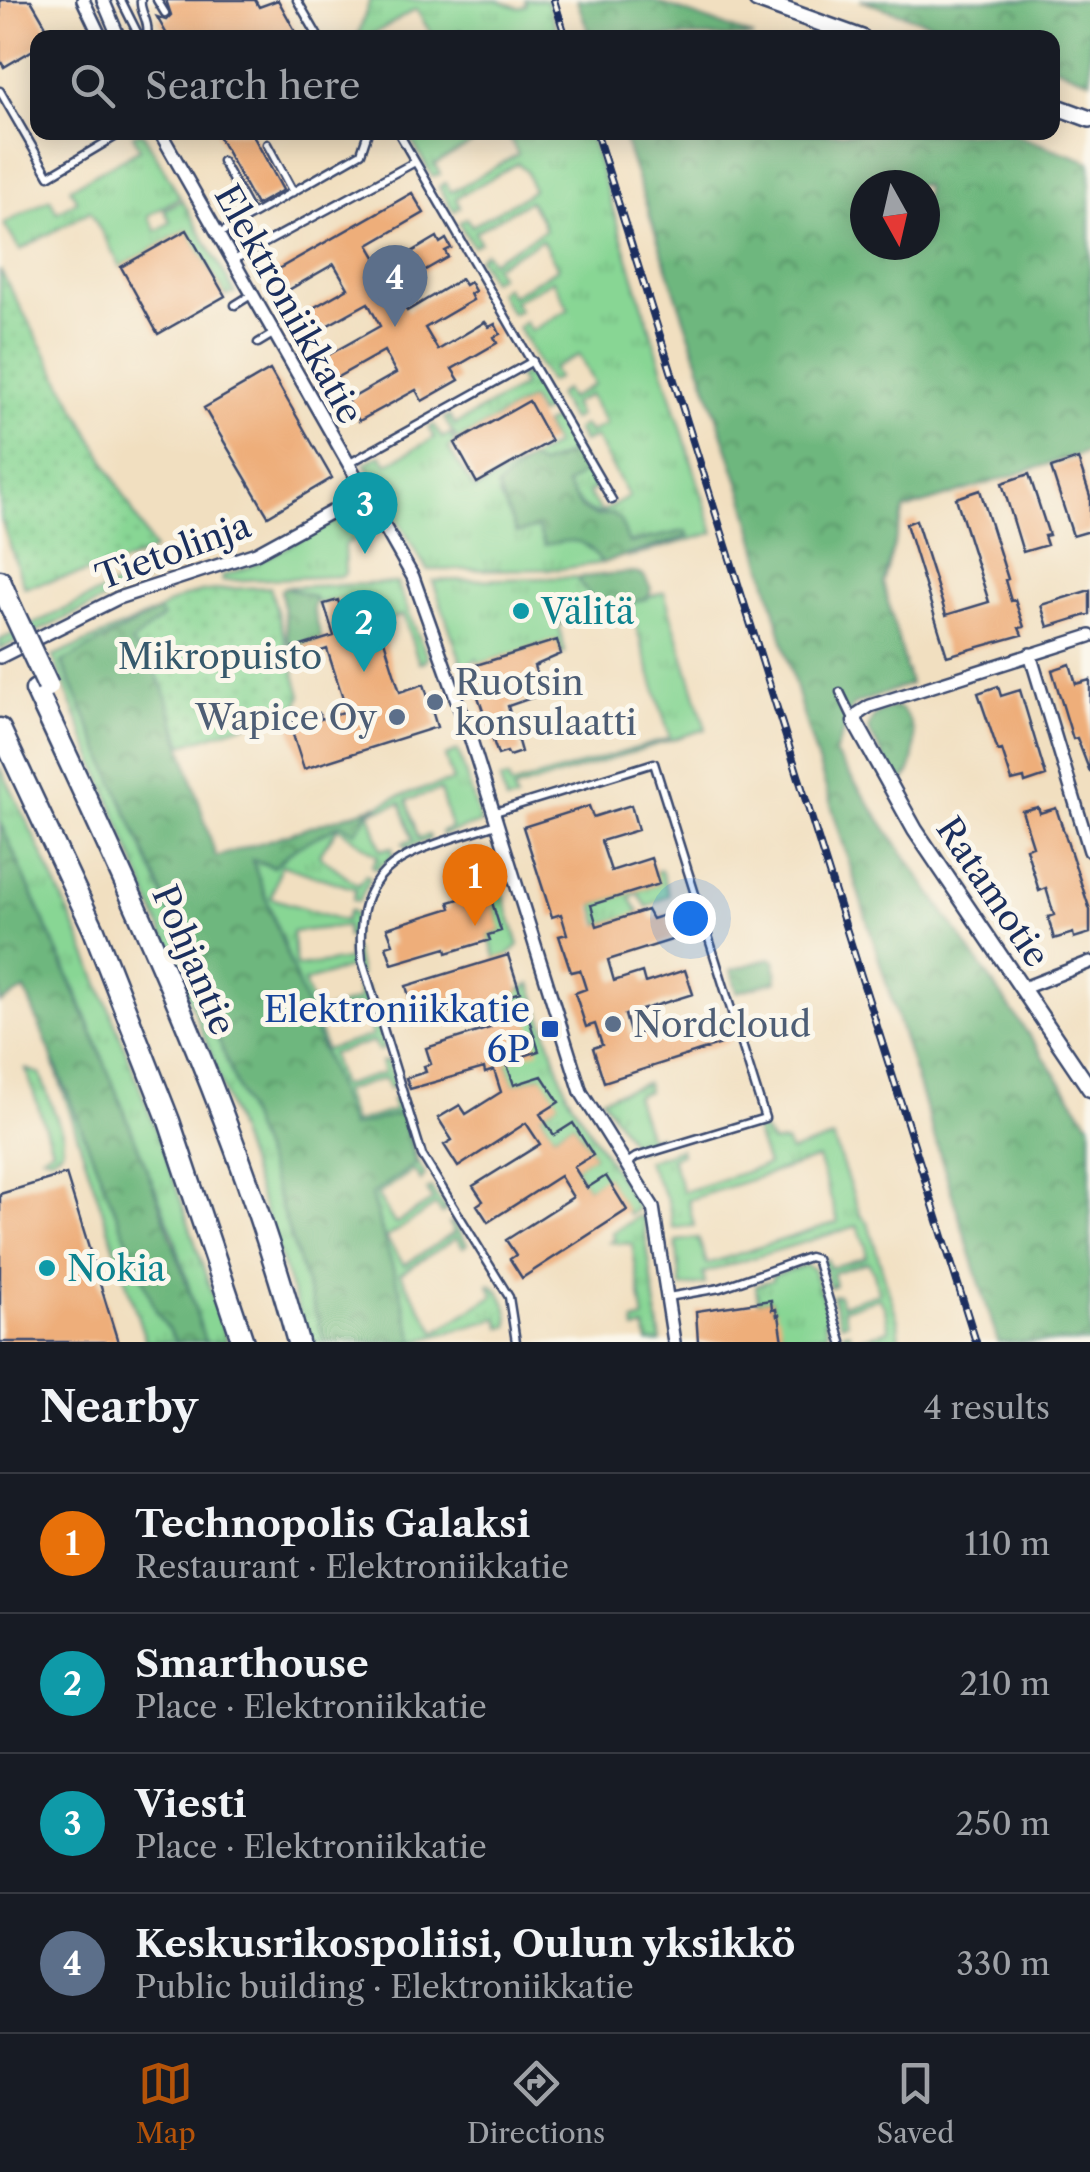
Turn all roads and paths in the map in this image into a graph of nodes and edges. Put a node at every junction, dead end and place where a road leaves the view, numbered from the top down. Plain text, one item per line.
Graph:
1 (83, 0) edge
2 (103, 0) edge
3 (121, 0) edge
4 (141, 0) edge
5 (157, 0) edge
6 (297, 0) edge
7 (757, 0) edge
8 (164, 14) dead end
9 (97, 30) edge
10 (115, 30) edge
11 (139, 30) edge
12 (147, 30) edge
13 (314, 30) edge
14 (840, 30) edge
15 (0, 91) edge
16 (1060, 109) edge
17 (1090, 119) edge
18 (110, 140) edge
19 (164, 140) edge
20 (367, 140) edge
21 (402, 140) edge
22 (267, 144) dead end
23 (222, 161) dead end
24 (414, 162) junction
25 (294, 192) junction
26 (252, 215) junction
27 (217, 234) junction
28 (232, 261) junction
29 (251, 296) junction
30 (235, 306) dead end
31 (274, 334) junction
32 (258, 343) dead end
33 (533, 361) junction
34 (348, 464) junction
35 (364, 494) junction
36 (612, 500) dead end
37 (0, 581) edge
38 (6, 611) edge
39 (1090, 636) edge
40 (1030, 654) junction
41 (0, 657) edge
42 (840, 692) dead end
43 (854, 722) junction
44 (0, 729) edge
45 (495, 818) junction
46 (1090, 851) edge
47 (1090, 962) edge
48 (1022, 989) junction
49 (1090, 1089) edge
50 (626, 1164) junction
51 (668, 1296) junction
52 (243, 1342) edge
53 (298, 1342) edge
54 (516, 1342) edge
55 (674, 1342) edge
56 (842, 1342) edge

1 - 9 street
2 - 10 street
3 - 11 lane
4 - 12 lane
5 - 8 lane
6 - 13 lane
7 - 14 main road
15 - 18 lane
16 - 17 main road
19 - 27 street, Elektroniikkatie
20 - 25 lane
21 - 24 lane
22 - 25 lane
23 - 26 lane
24 - 28 lane
24 - 33 lane
25 - 26 lane
26 - 27 lane
27 - 28 street, Elektroniikkatie
28 - 29 street, Elektroniikkatie
29 - 30 lane
29 - 31 street, Elektroniikkatie
31 - 32 lane
31 - 34 street, Elektroniikkatie
33 - 34 lane
33 - 36 lane
34 - 35 street, Elektroniikkatie
35 - 41 street, Tietolinja
35 - 45 street, Elektroniikkatie
37 - 38 highway, Pohjantie
38 - 53 highway, Pohjantie
39 - 40 street
40 - 43 street
40 - 46 street
42 - 43 lane
43 - 48 street, Ratamotie
44 - 52 highway
45 - 50 street, Elektroniikkatie
45 - 50 lane
45 - 54 lane
47 - 48 street
48 - 49 street, Ratamotie
50 - 51 street, Elektroniikkatie
51 - 55 street, Elektroniikkatie
51 - 56 lane

